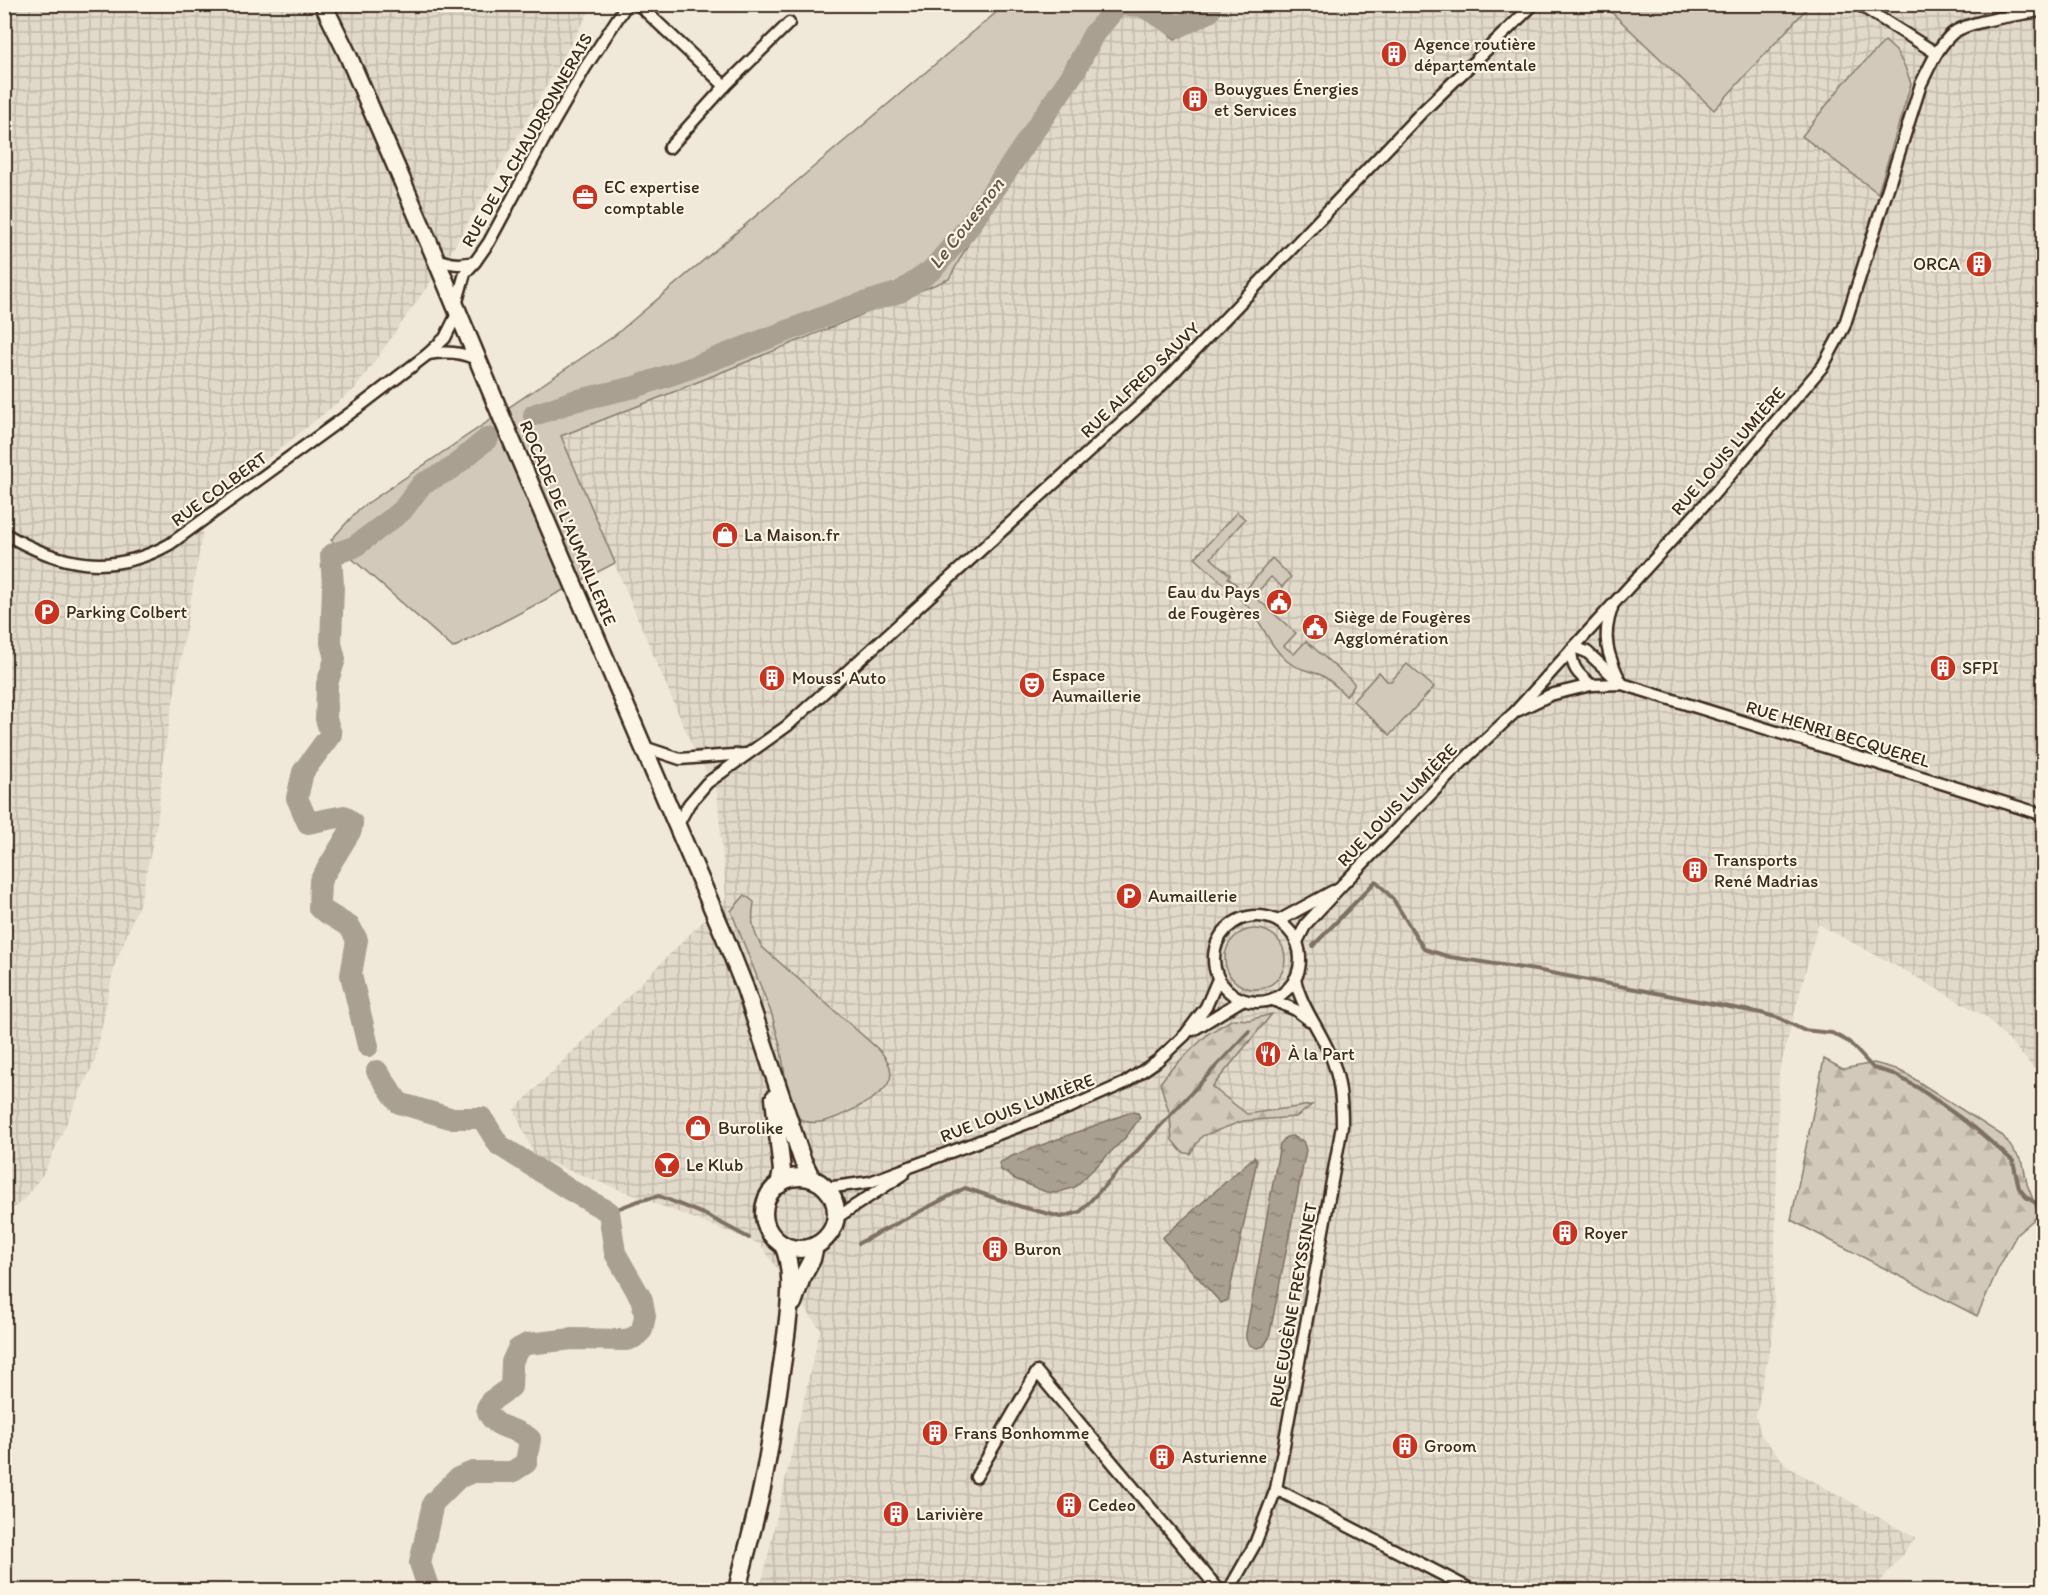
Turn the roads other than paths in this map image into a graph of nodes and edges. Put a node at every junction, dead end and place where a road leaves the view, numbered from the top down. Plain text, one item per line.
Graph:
1 (323, 4) edge
2 (627, 4) edge
3 (638, 4) edge
4 (1534, 4) edge
5 (1858, 4) edge
6 (2043, 10) edge
7 (789, 23) dead end
8 (1936, 52) junction
9 (725, 86) junction
10 (669, 147) dead end
11 (435, 257) junction
12 (475, 262) junction
13 (457, 309) junction
14 (428, 354) junction
15 (478, 360) junction
16 (4, 533) edge
17 (1613, 604) junction
18 (1573, 648) junction
19 (1622, 684) junction
20 (1591, 685) junction
21 (1514, 713) junction
22 (644, 747) junction
23 (746, 754) junction
24 (2043, 815) edge
25 (677, 826) junction
26 (1344, 884) junction
27 (1278, 921) junction
28 (1297, 942) junction
29 (1218, 979) junction
30 (1295, 979) junction
31 (1242, 1000) junction
32 (1273, 1000) junction
33 (1311, 1022) junction
34 (1185, 1035) junction
35 (768, 1061) junction
36 (917, 1165) junction
37 (819, 1184) junction
38 (779, 1185) junction
39 (836, 1218) junction
40 (783, 1245) junction
41 (815, 1246) junction
42 (788, 1318) junction
43 (976, 1477) dead end
44 (1276, 1489) junction
45 (737, 1590) edge
46 (1219, 1590) edge
47 (1229, 1590) edge
48 (1472, 1590) edge

1 - 11 main road, ROCADE DE L'AUMAILLERIE
2 - 12 street, RUE DE LA CHAUDRONNERAIS
3 - 9 street
4 - 23 street, RUE ALFRED SAUVY
5 - 8 street
6 - 8 street, RUE LOUIS LUMIÈRE
7 - 9 street
8 - 17 street, RUE LOUIS LUMIÈRE
9 - 10 street
11 - 12 street, RUE DE LA CHAUDRONNERAIS
11 - 13 main road, ROCADE DE L'AUMAILLERIE
12 - 13 street, RUE DE LA CHAUDRONNERAIS
13 - 14 street, RUE COLBERT
13 - 15 main road, ROCADE DE L'AUMAILLERIE
14 - 15 street
14 - 16 street, RUE COLBERT
15 - 22 main road, ROCADE DE L'AUMAILLERIE
17 - 18 street, RUE LOUIS LUMIÈRE
17 - 19 street
18 - 19 street, RUE HENRI BECQUEREL
18 - 20 street
18 - 21 street, RUE LOUIS LUMIÈRE
19 - 20 street, RUE HENRI BECQUEREL
19 - 24 street, RUE HENRI BECQUEREL
20 - 21 street, RUE HENRI BECQUEREL
21 - 26 street, RUE LOUIS LUMIÈRE
22 - 23 street, RUE ALFRED SAUVY
22 - 25 main road, ROCADE DE L'AUMAILLERIE
23 - 25 street, RUE ALFRED SAUVY
25 - 35 main road, ROCADE DE L'AUMAILLERIE
26 - 27 street, RUE LOUIS LUMIÈRE
26 - 28 street, RUE LOUIS LUMIÈRE
27 - 28 street
27 - 29 street
28 - 30 street
29 - 31 street
29 - 34 street, RUE LOUIS LUMIÈRE
30 - 32 street
30 - 33 street, RUE EUGÈNE FREYSSINET
31 - 32 street
31 - 34 street, RUE LOUIS LUMIÈRE
32 - 33 street, RUE EUGÈNE FREYSSINET
33 - 44 street, RUE EUGÈNE FREYSSINET
34 - 36 street, RUE LOUIS LUMIÈRE
35 - 37 main road, ROCADE DE L'AUMAILLERIE
35 - 38 main road, ROCADE DE L'AUMAILLERIE
36 - 37 street, RUE LOUIS LUMIÈRE
36 - 39 street, RUE LOUIS LUMIÈRE
37 - 38 main road
37 - 39 main road
38 - 40 main road
39 - 41 main road
40 - 41 main road
40 - 42 main road
41 - 42 main road
42 - 45 main road
43 - 46 street
44 - 47 street, RUE EUGÈNE FREYSSINET
44 - 48 street

